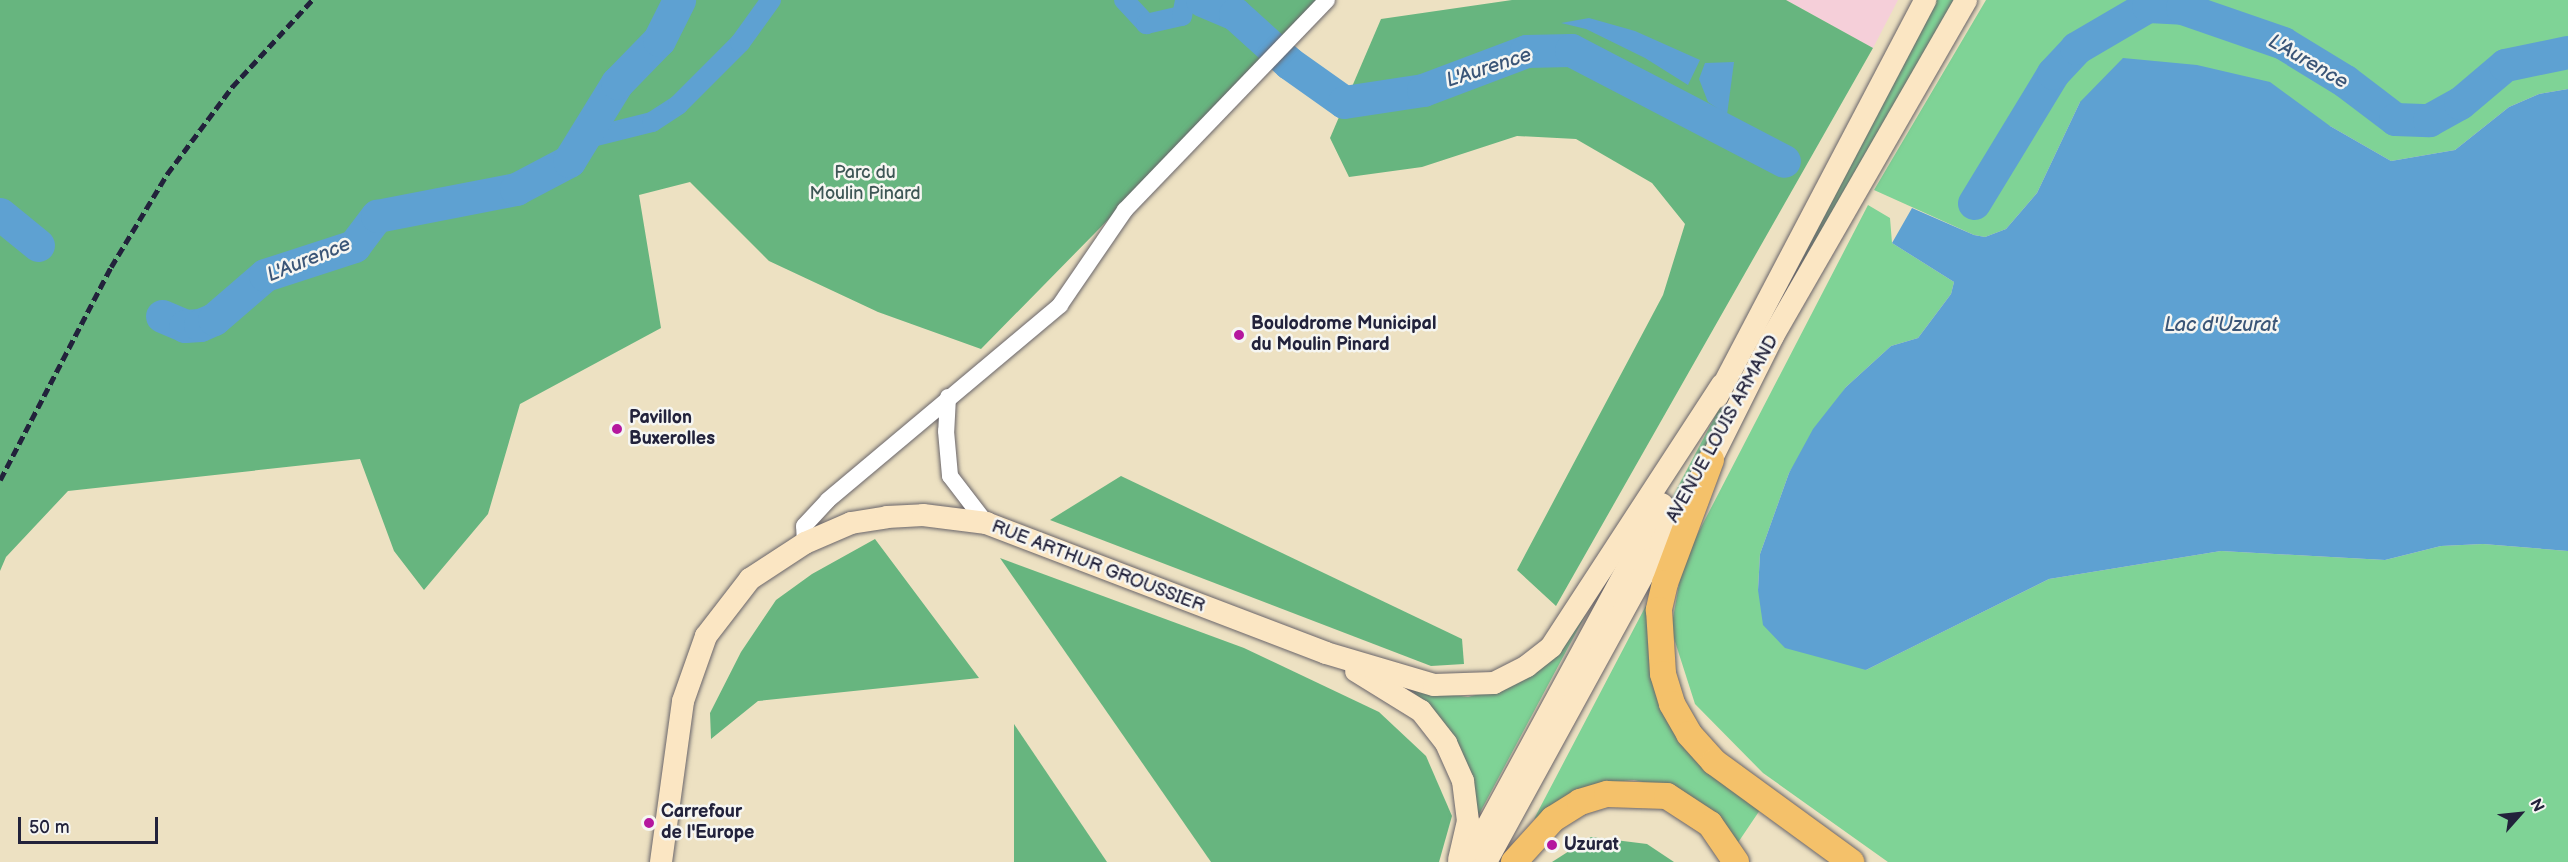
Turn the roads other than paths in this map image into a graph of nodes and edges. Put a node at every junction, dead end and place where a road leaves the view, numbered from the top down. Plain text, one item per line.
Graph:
1 (1327, 0) edge
2 (1925, 0) edge
3 (1965, 0) edge
4 (1722, 385) junction
5 (948, 397) junction
6 (1711, 459) junction
7 (986, 523) junction
8 (805, 543) junction
9 (1326, 653) junction
10 (661, 862) edge
11 (1459, 862) edge
12 (1468, 862) edge
13 (1486, 862) edge
14 (1514, 862) edge
15 (1736, 862) edge
16 (1851, 862) edge

1 - 5 street
2 - 4 main road, AVENUE LOUIS ARMAND
3 - 6 main road, AVENUE LOUIS ARMAND
4 - 9 main road
4 - 12 main road, AVENUE LOUIS ARMAND
5 - 7 street
5 - 8 street
6 - 13 main road, AVENUE LOUIS ARMAND
6 - 16 main road
7 - 8 main road, RUE ARTHUR GROUSSIER
7 - 9 main road, RUE ARTHUR GROUSSIER
8 - 10 main road, RUE ARTHUR GROUSSIER
9 - 11 main road
14 - 15 main road

